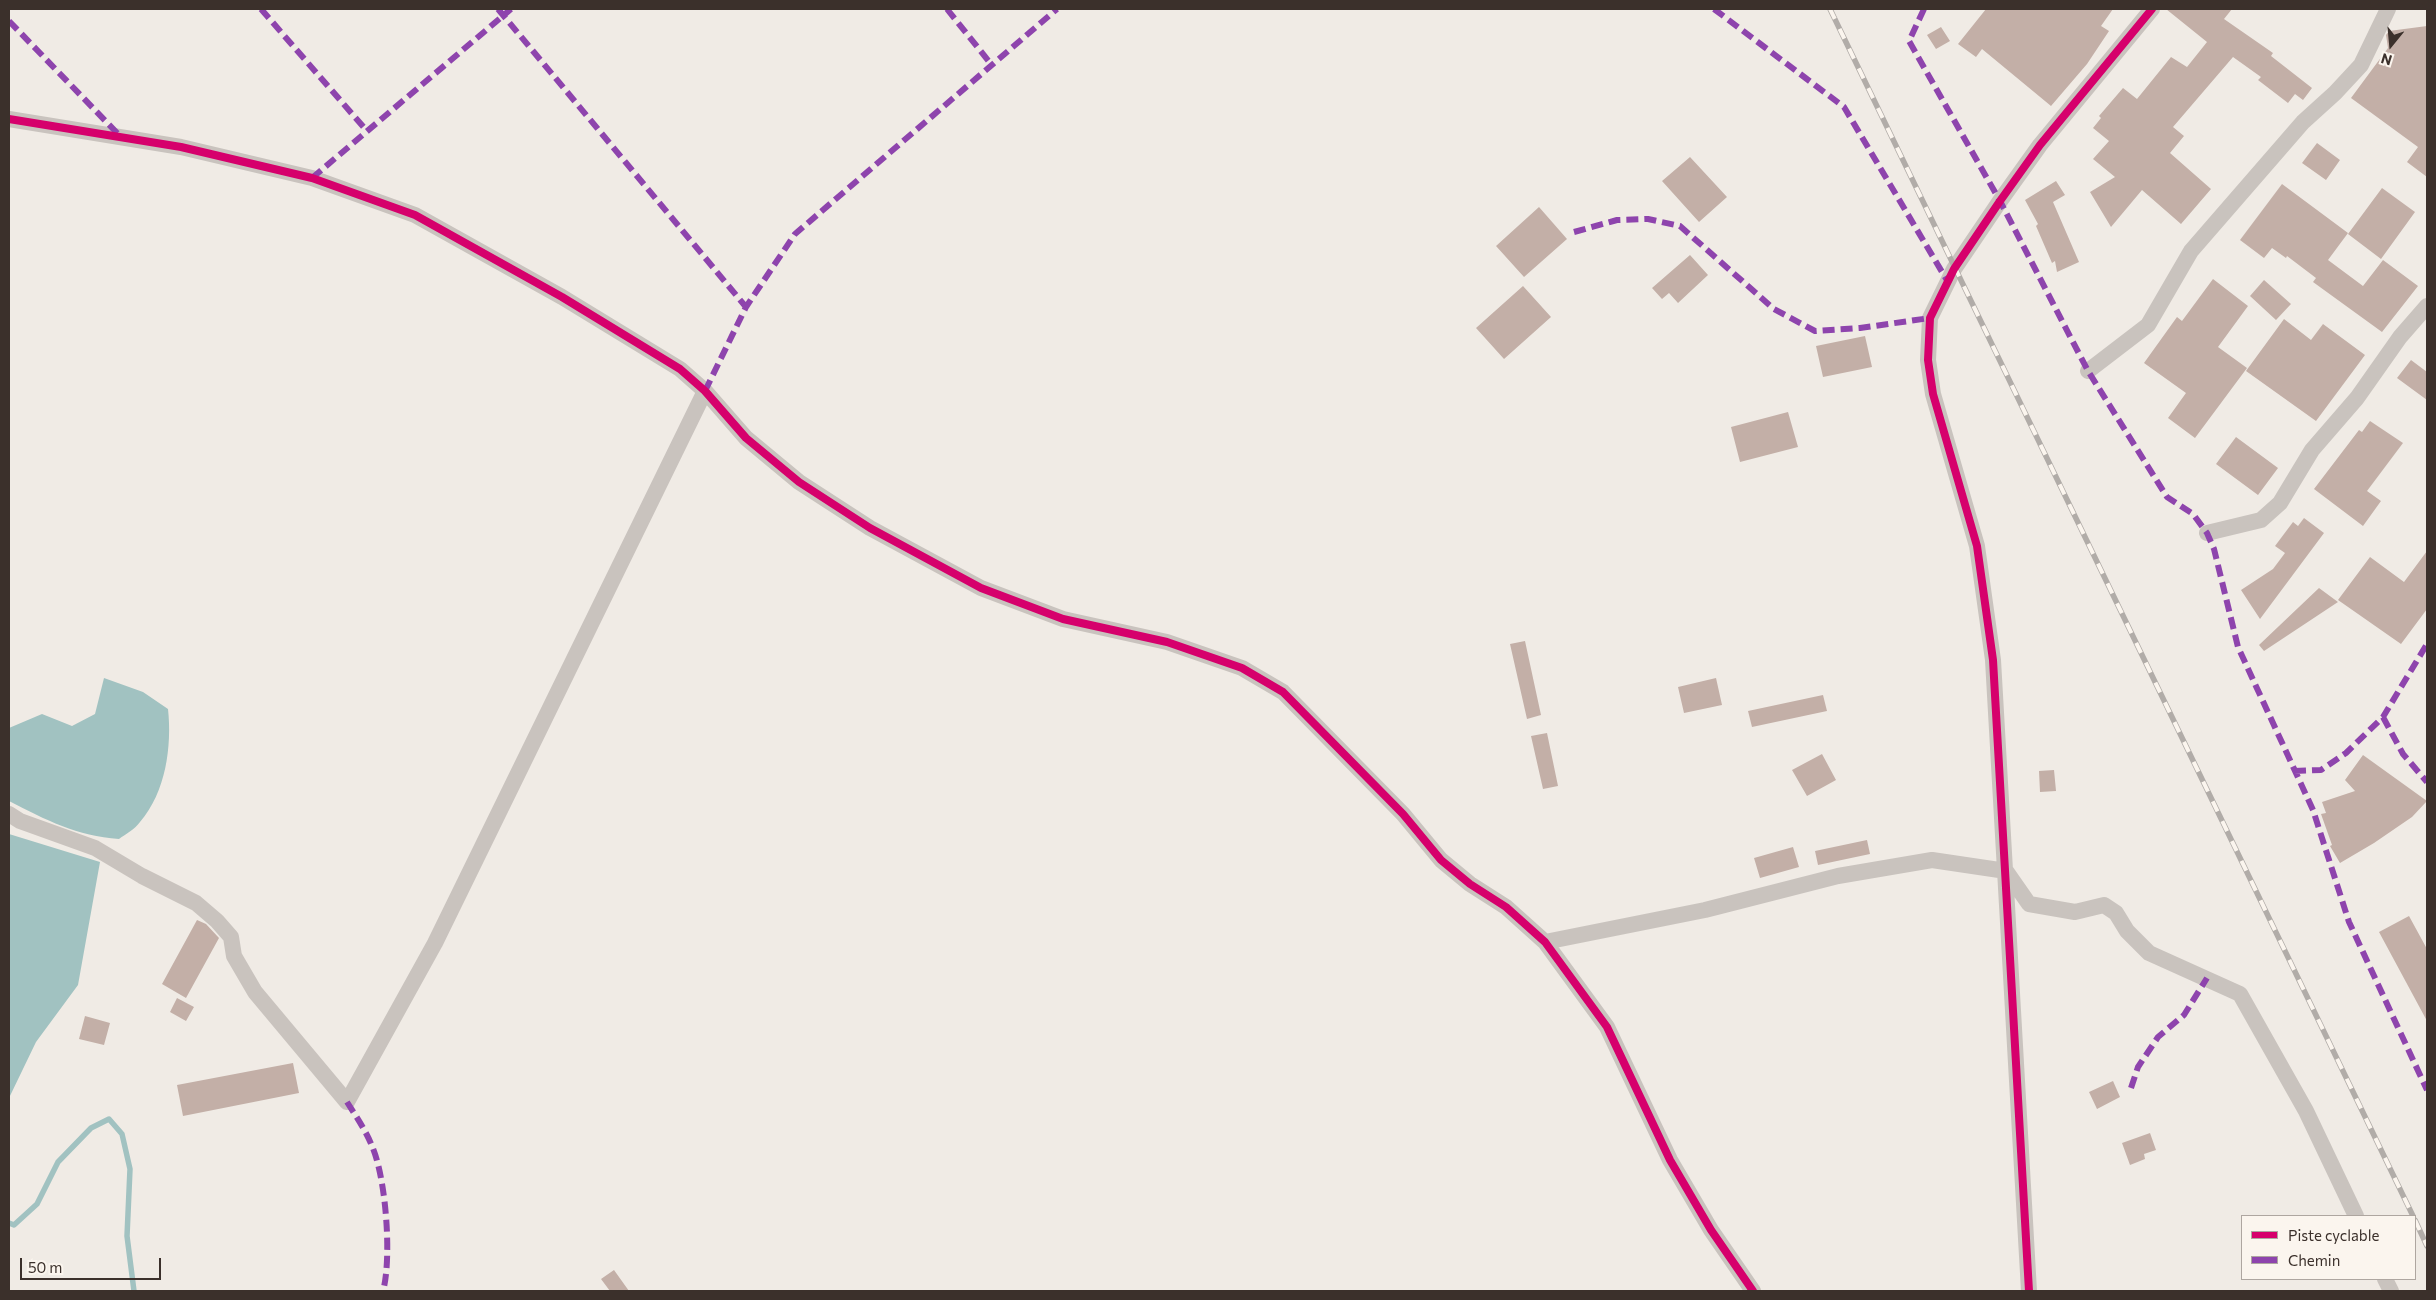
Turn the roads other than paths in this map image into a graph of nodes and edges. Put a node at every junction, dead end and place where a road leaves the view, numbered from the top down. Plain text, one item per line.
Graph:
1 (2152, 9) edge
2 (2388, 9) edge
3 (9, 120) edge
4 (2427, 306) edge
5 (2088, 371) dead end
6 (705, 391) junction
7 (2207, 533) dead end
8 (9, 814) edge
9 (2006, 871) junction
10 (1545, 942) junction
11 (2356, 1215) edge
12 (1754, 1291) edge
13 (2030, 1291) edge

1 - 9 street
2 - 5 street
3 - 6 street
4 - 7 street
6 - 8 street
6 - 10 street
9 - 10 street
9 - 11 street
9 - 13 street
10 - 12 street

